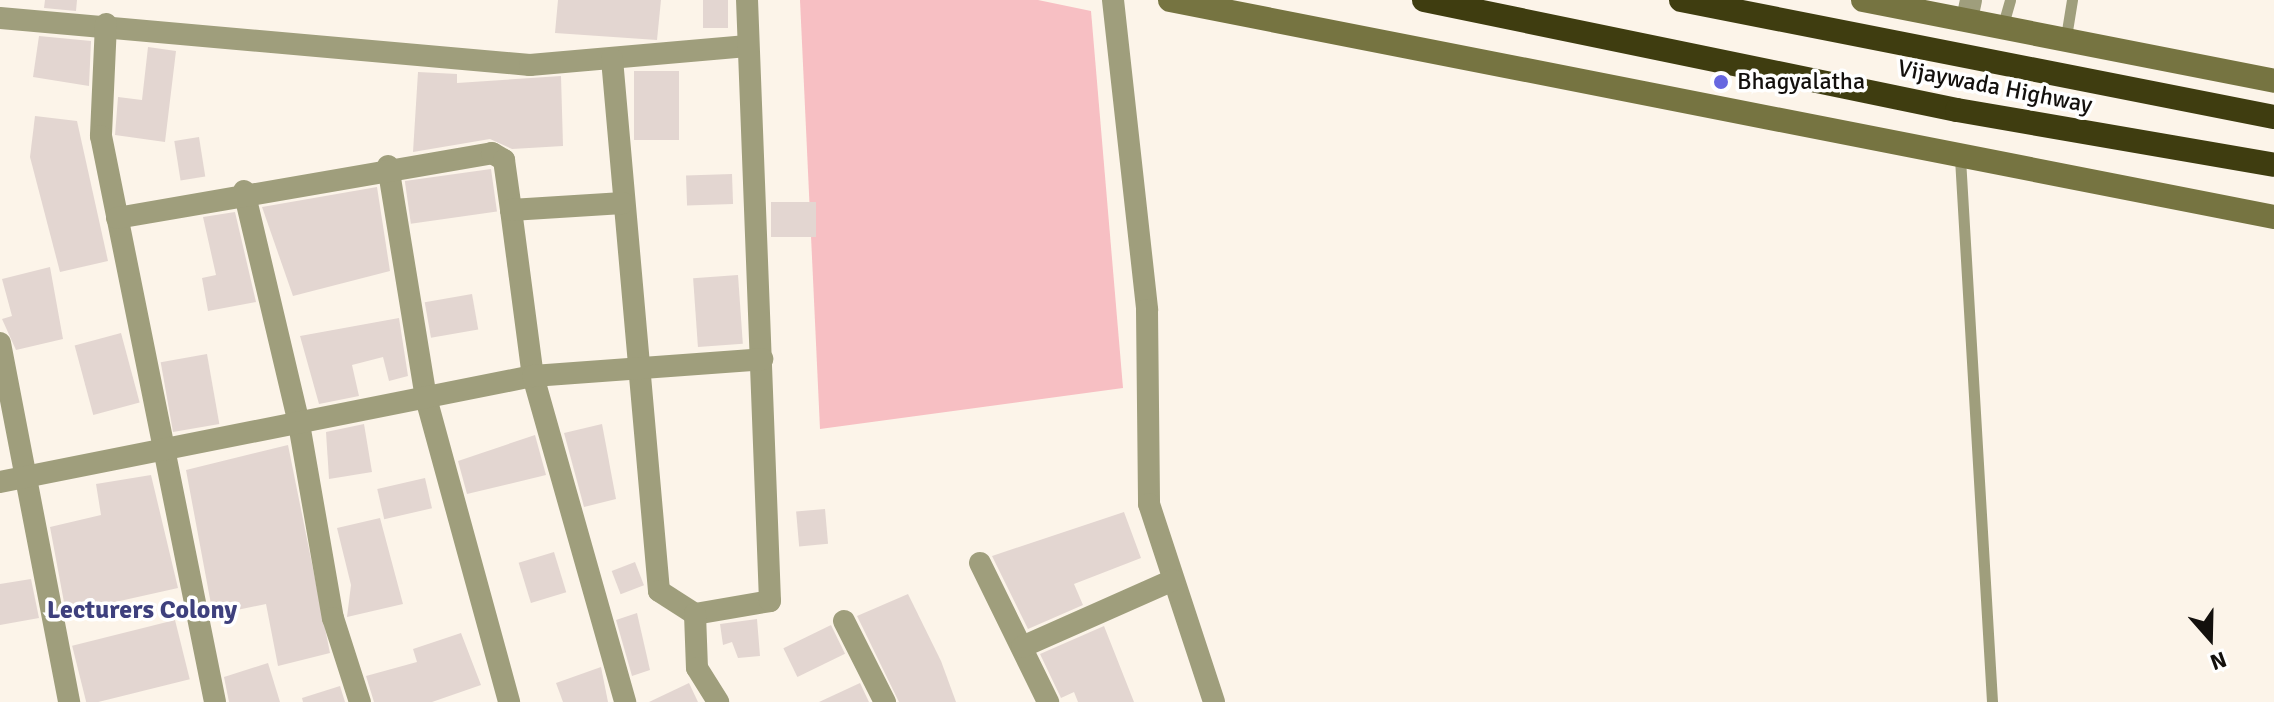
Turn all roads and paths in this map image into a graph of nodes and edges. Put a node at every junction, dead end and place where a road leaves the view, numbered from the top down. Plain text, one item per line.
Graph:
1 (747, 0) edge
2 (1113, 0) edge
3 (1170, 0) edge
4 (1424, 0) edge
5 (1681, 0) edge
6 (1863, 0) edge
7 (2010, 0) edge
8 (2072, 0) edge
9 (1969, 10) edge
10 (0, 18) edge
11 (106, 24) junction
12 (2002, 28) junction
13 (2065, 43) junction
14 (747, 46) junction
15 (612, 59) junction
16 (2274, 81) edge
17 (2274, 117) edge
18 (1960, 158) junction
19 (2274, 165) edge
20 (388, 166) junction
21 (244, 191) junction
22 (623, 203) junction
23 (511, 210) junction
24 (2274, 217) edge
25 (117, 218) junction
26 (0, 343) edge
27 (762, 359) junction
28 (639, 370) junction
29 (533, 376) junction
30 (426, 398) junction
31 (299, 424) junction
32 (165, 451) junction
33 (28, 477) junction
34 (0, 482) edge
35 (980, 563) dead end
36 (1173, 580) junction
37 (695, 614) junction
38 (844, 621) dead end
39 (1022, 647) junction
40 (69, 702) edge
41 (215, 702) edge
42 (360, 702) edge
43 (509, 702) edge
44 (625, 702) edge
45 (718, 702) edge
46 (885, 702) edge
47 (1048, 702) edge
48 (1214, 702) edge
49 (1992, 702) edge

1 - 14 street
2 - 36 street
3 - 18 street
4 - 19 highway, Vijaywada Highway
5 - 17 highway, Vijaywada Highway
6 - 9 street
7 - 12 lane
8 - 13 lane
9 - 12 street
10 - 11 street
11 - 15 street
11 - 25 street
12 - 13 street
13 - 16 street
14 - 15 street
14 - 27 street
15 - 22 street
18 - 24 street
18 - 49 lane
20 - 21 street
20 - 23 street
20 - 30 street
21 - 25 street
21 - 31 street
22 - 23 street
22 - 28 street
23 - 29 street
25 - 32 street
26 - 33 street
27 - 28 street
27 - 37 street
28 - 29 street
28 - 37 street
29 - 30 street
29 - 44 street
30 - 31 street
30 - 43 street
31 - 32 street
31 - 42 street
32 - 33 street
32 - 41 street
33 - 34 street
33 - 40 street
35 - 39 street
36 - 39 street
36 - 48 street
37 - 45 street
38 - 46 street
39 - 47 street

